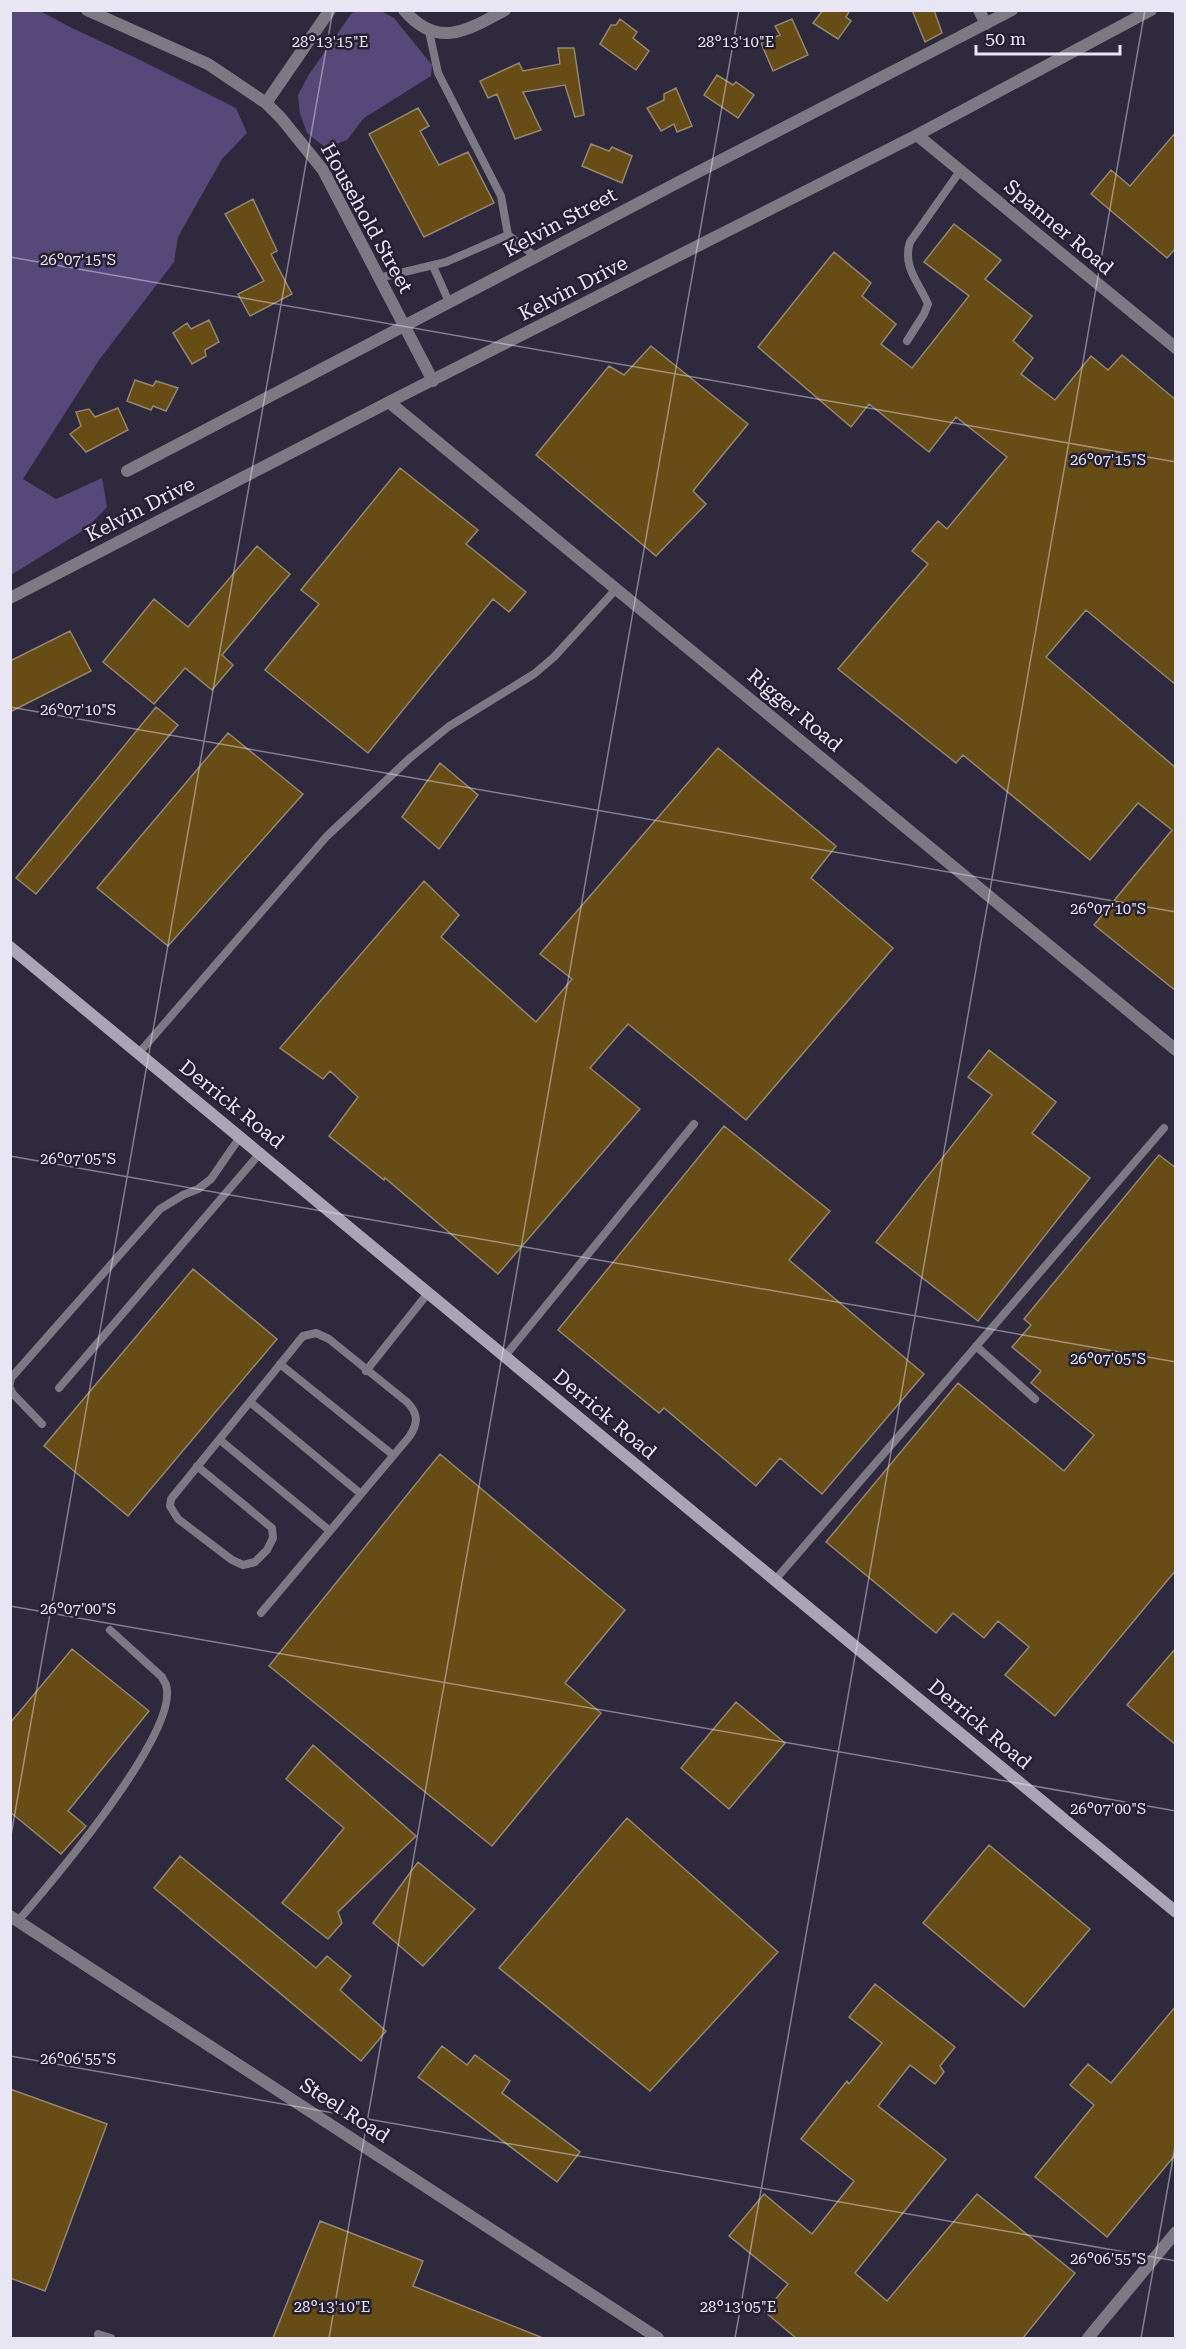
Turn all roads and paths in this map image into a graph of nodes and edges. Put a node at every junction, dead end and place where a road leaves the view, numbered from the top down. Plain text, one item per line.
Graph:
1 (87, 10) edge
2 (330, 10) edge
3 (404, 10) edge
4 (505, 10) edge
5 (979, 10) edge
6 (1012, 10) edge
7 (1151, 10) edge
8 (986, 24) junction
9 (429, 30) junction
10 (266, 102) junction
11 (917, 135) junction
12 (960, 171) junction
13 (508, 235) junction
14 (536, 257) junction
15 (433, 266) junction
16 (379, 278) junction
17 (449, 302) junction
18 (404, 325) junction
19 (907, 340) dead end
20 (1176, 348) edge
21 (433, 381) junction
22 (389, 402) junction
23 (127, 471) dead end
24 (617, 588) junction
25 (10, 598) edge
26 (10, 947) edge
27 (1176, 1050) edge
28 (139, 1053) junction
29 (694, 1124) dead end
30 (1164, 1128) dead end
31 (240, 1137) junction
32 (261, 1152) junction
33 (428, 1293) junction
34 (976, 1346) junction
35 (505, 1356) junction
36 (280, 1364) junction
37 (366, 1371) junction
38 (10, 1383) edge
39 (10, 1388) edge
40 (59, 1388) dead end
41 (1035, 1399) dead end
42 (250, 1402) junction
43 (42, 1424) dead end
44 (220, 1440) junction
45 (393, 1455) junction
46 (197, 1466) junction
47 (361, 1494) junction
48 (330, 1531) junction
49 (775, 1580) junction
50 (261, 1613) dead end
51 (110, 1630) dead end
52 (1176, 1912) edge
53 (14, 1918) edge
54 (1176, 2232) edge
55 (98, 2334) dead end
56 (111, 2338) edge
57 (658, 2338) edge
58 (1088, 2338) edge

1 - 10 street, Household Street
2 - 10 street
3 - 9 street
4 - 9 street
5 - 8 street
6 - 8 street, Kelvin Street
7 - 11 street, Kelvin Drive
8 - 14 street, Kelvin Street
9 - 13 lane
10 - 16 street, Household Street
11 - 12 street, Spanner Road
11 - 21 street, Kelvin Drive
12 - 19 lane
12 - 20 street, Spanner Road
13 - 14 lane
13 - 15 lane
14 - 17 street, Kelvin Street
15 - 16 lane
15 - 17 lane
16 - 18 street, Household Street
17 - 18 street, Kelvin Street
18 - 21 street, Household Street
18 - 23 street, Kelvin Street
21 - 22 street, Kelvin Drive
22 - 24 street, Rigger Road
22 - 25 street, Kelvin Drive
24 - 27 street, Rigger Road
24 - 28 lane
26 - 28 street, Derrick Road
28 - 31 street, Derrick Road
29 - 35 lane
30 - 34 lane
31 - 32 street, Derrick Road
31 - 38 lane
32 - 33 street, Derrick Road
32 - 40 lane
33 - 35 street, Derrick Road
33 - 37 lane
34 - 41 lane
34 - 49 lane
35 - 49 street, Derrick Road
36 - 37 lane
36 - 42 lane
36 - 45 lane
37 - 45 lane
39 - 43 lane
42 - 44 lane
42 - 47 lane
44 - 46 lane
44 - 48 lane
45 - 47 lane
46 - 46 lane
47 - 48 lane
48 - 50 lane
49 - 52 street, Derrick Road
51 - 53 lane
53 - 57 street, Steel Road
54 - 58 street
55 - 56 lane

